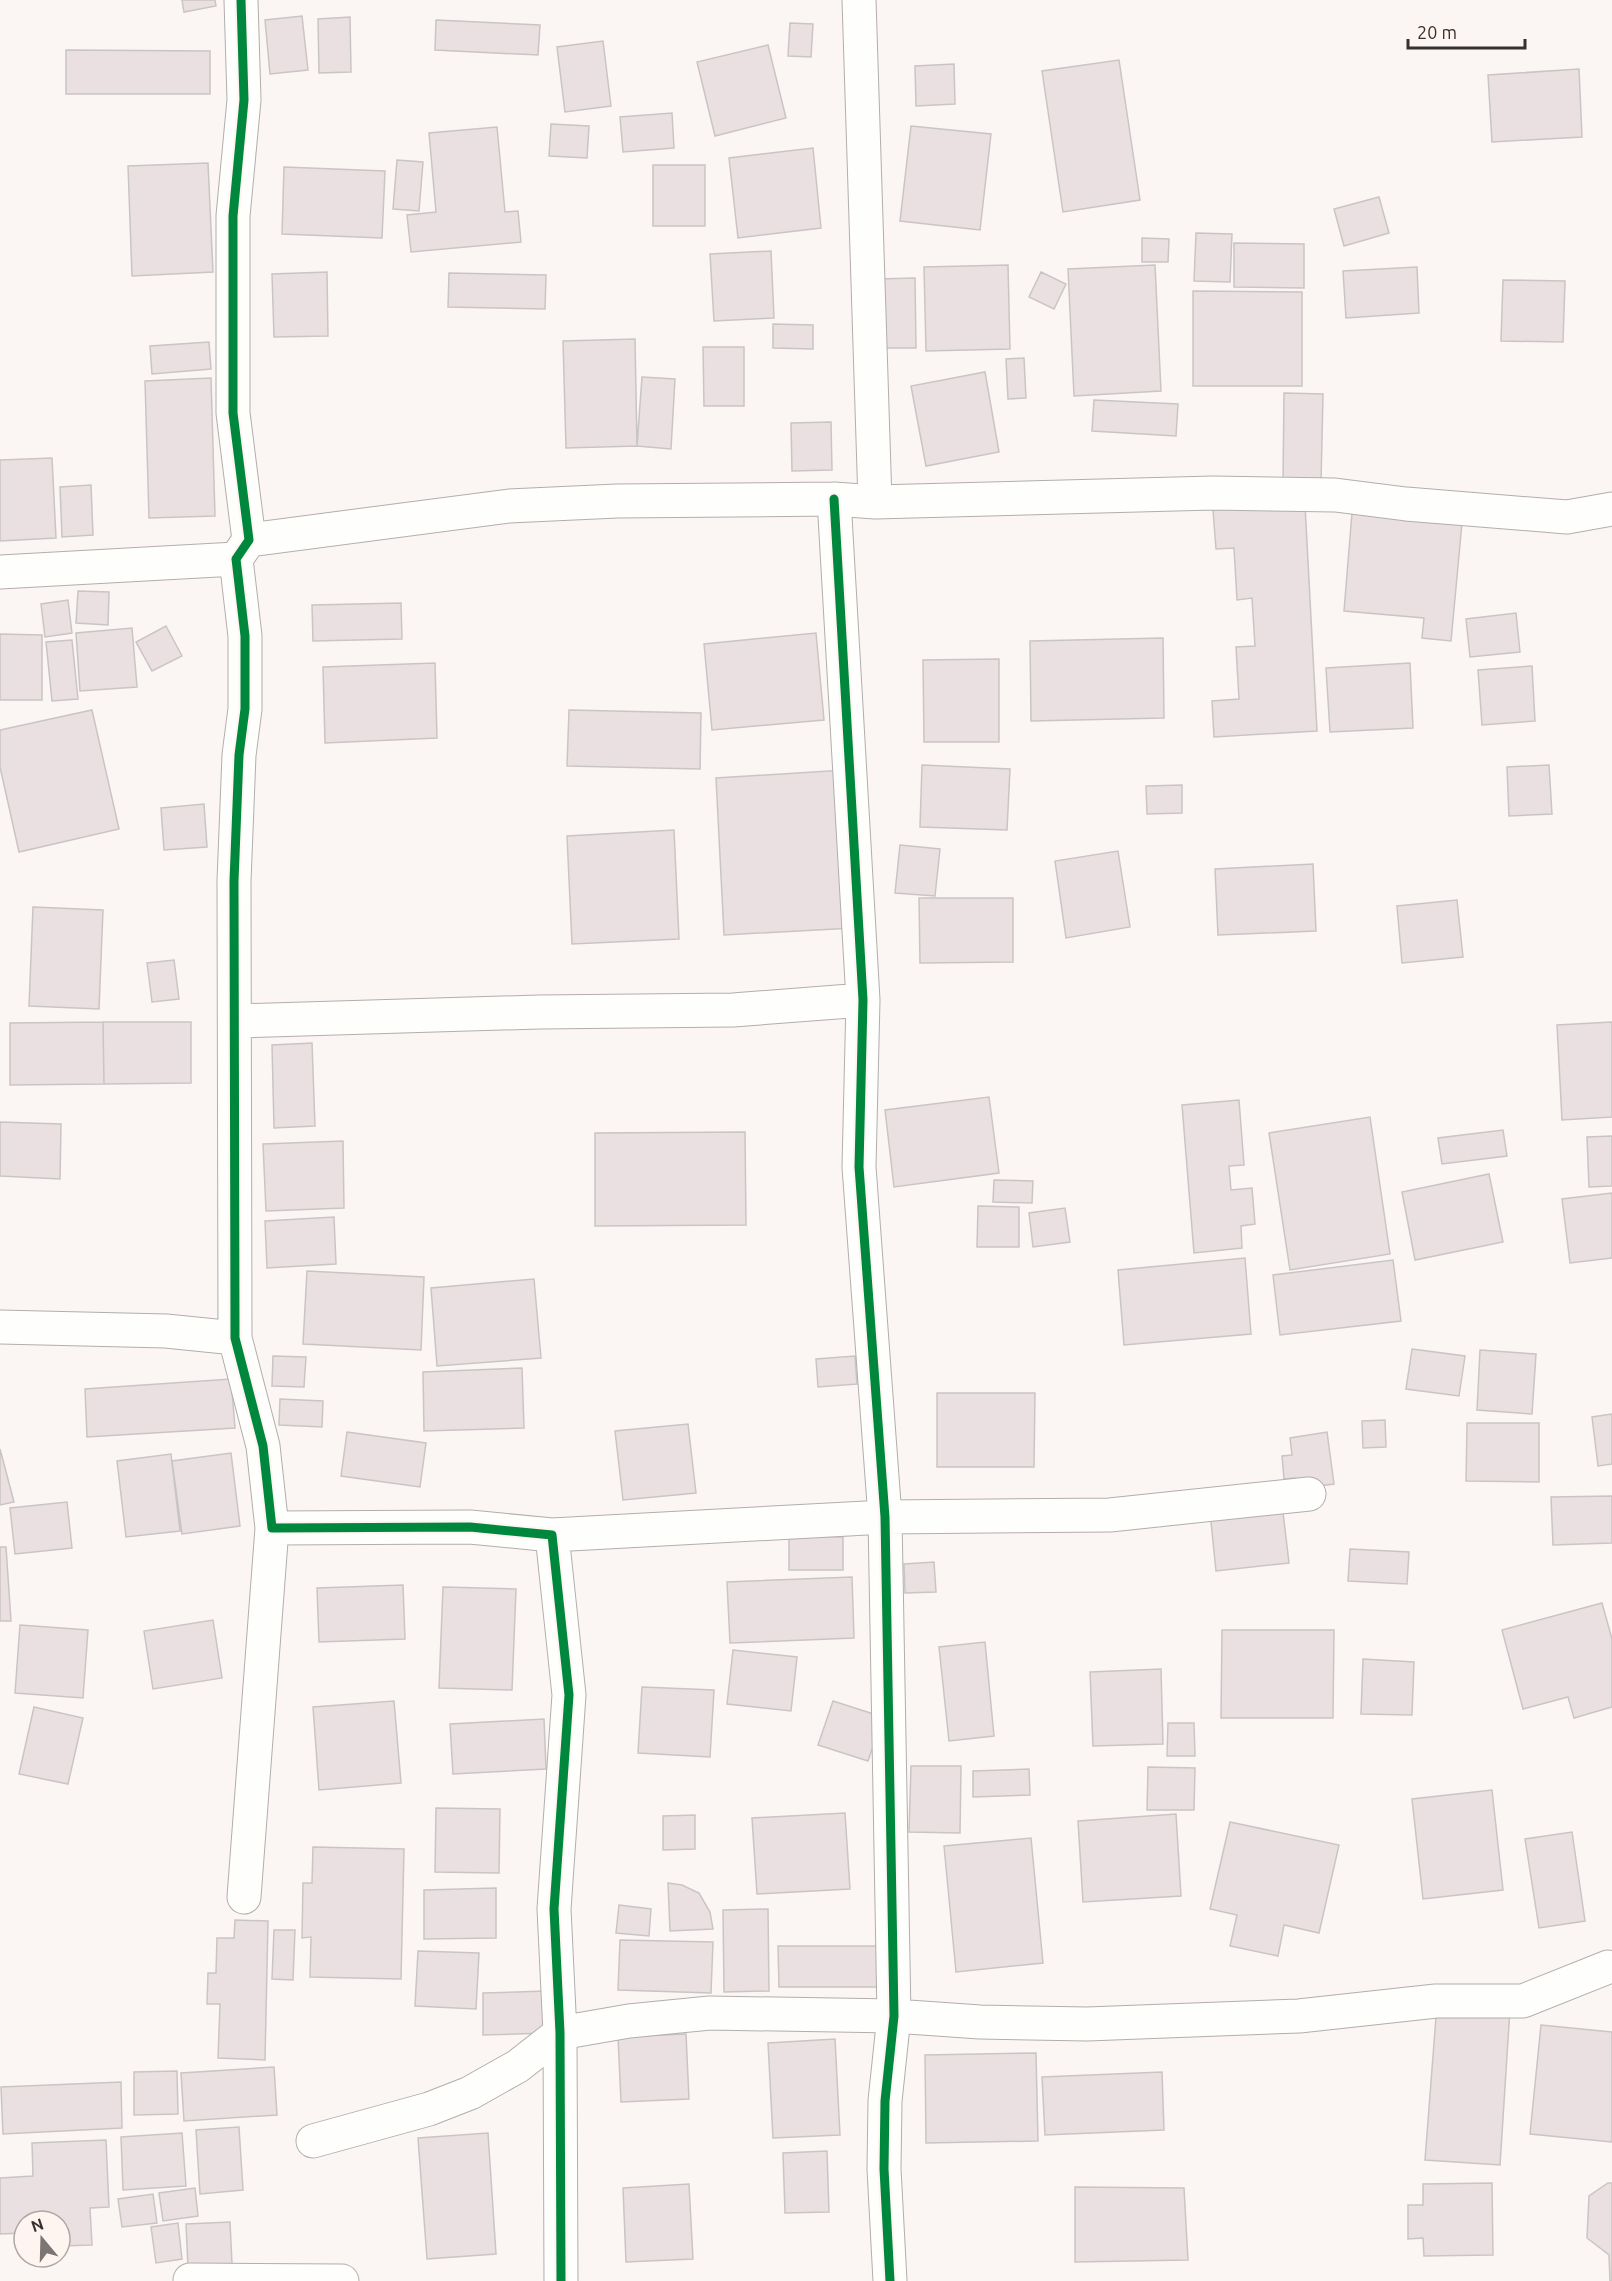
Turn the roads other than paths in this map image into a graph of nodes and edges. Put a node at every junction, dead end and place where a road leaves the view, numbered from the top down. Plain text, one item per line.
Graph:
1 (242, 0) edge
2 (859, 0) edge
3 (834, 499) junction
4 (875, 502) junction
5 (1612, 509) edge
6 (243, 549) junction
7 (0, 572) edge
8 (863, 1000) junction
9 (235, 1021) junction
10 (0, 1327) edge
11 (235, 1338) junction
12 (1309, 1494) dead end
13 (885, 1517) junction
14 (273, 1528) junction
15 (552, 1535) junction
16 (244, 1897) dead end
17 (1608, 1968) dead end
18 (894, 2016) junction
19 (560, 2033) junction
20 (313, 2141) dead end
21 (190, 2280) edge
22 (284, 2281) edge
23 (342, 2281) edge
24 (561, 2281) edge
25 (890, 2281) edge

1 - 6 street
2 - 4 street
3 - 4 street
3 - 6 street
3 - 8 street
4 - 5 street
6 - 7 street
6 - 9 street
8 - 9 street
8 - 13 street
9 - 11 street
10 - 11 street
11 - 14 street
12 - 13 street
13 - 15 street
13 - 18 street
14 - 15 street
14 - 16 street
15 - 19 street
17 - 18 street
18 - 19 street
18 - 25 street
19 - 20 street
19 - 24 street
21 - 22 street
22 - 23 street

